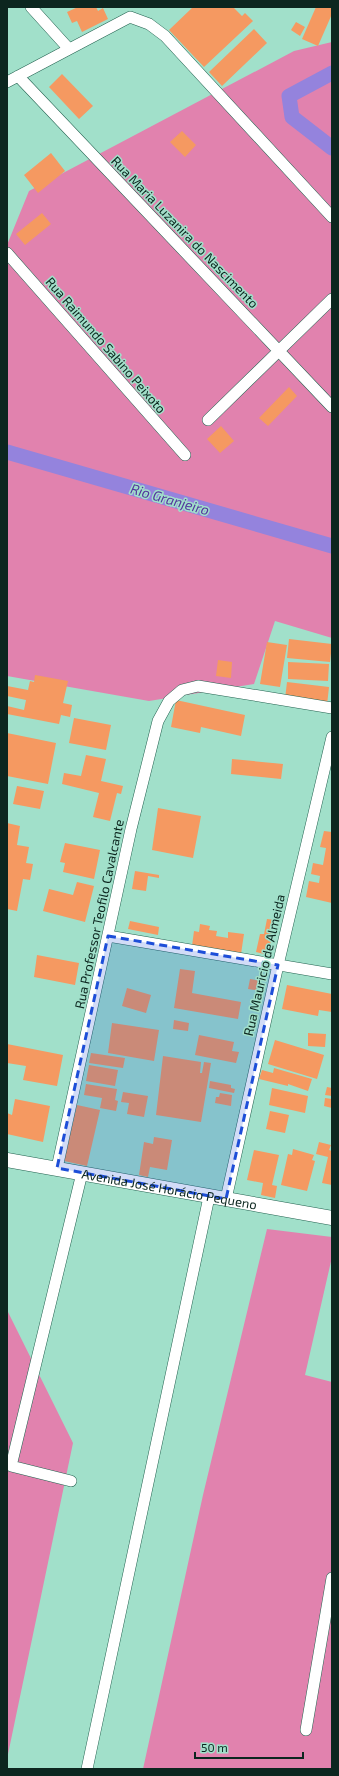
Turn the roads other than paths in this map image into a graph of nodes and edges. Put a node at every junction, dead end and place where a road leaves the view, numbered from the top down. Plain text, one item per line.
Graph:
1 (30, 7) edge
2 (69, 49) junction
3 (18, 76) junction
4 (7, 82) edge
5 (332, 218) edge
6 (7, 253) edge
7 (332, 299) edge
8 (279, 351) junction
9 (332, 407) edge
10 (208, 420) dead end
11 (185, 455) dead end
12 (332, 708) edge
13 (332, 737) edge
14 (108, 936) junction
15 (278, 965) junction
16 (332, 974) edge
17 (7, 1160) edge
18 (57, 1168) junction
19 (82, 1173) junction
20 (209, 1197) junction
21 (226, 1199) junction
22 (332, 1218) edge
23 (71, 1481) dead end
24 (332, 1578) edge
25 (306, 1730) dead end
26 (87, 1769) edge

1 - 2 street
2 - 3 street
2 - 5 street
3 - 4 street
3 - 8 street, Rua Maria Luzanira do Nascimento
6 - 11 street, Rua Raimundo Sabino Peixoto
7 - 8 street
8 - 9 street, Rua Maria Luzanira do Nascimento
8 - 10 street
12 - 14 street, Rua Professor Teofilo Cavalcante
13 - 15 street, Rua Mauricio de Almeida
14 - 15 street
14 - 18 street, Rua Professor Teofilo Cavalcante
15 - 16 street
15 - 21 street, Rua Mauricio de Almeida
17 - 18 street, Avenida José Horácio Pequeno
18 - 19 street, Avenida José Horácio Pequeno
19 - 20 street, Avenida José Horácio Pequeno
19 - 23 street
20 - 21 street, Avenida José Horácio Pequeno
20 - 26 street
21 - 22 street, Avenida José Horácio Pequeno
24 - 25 street

